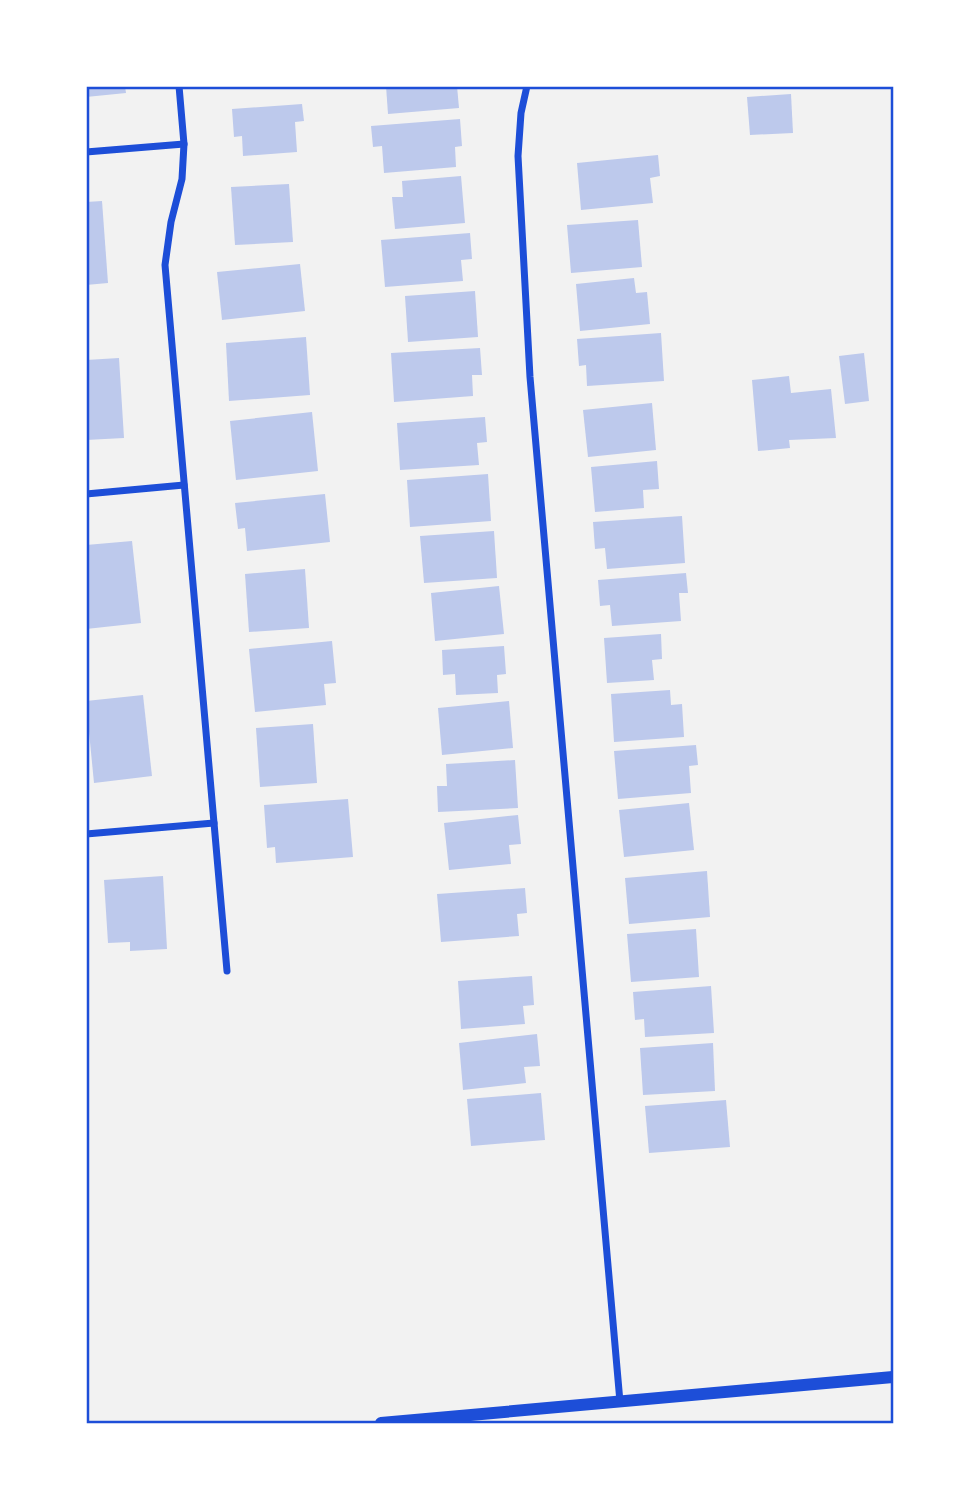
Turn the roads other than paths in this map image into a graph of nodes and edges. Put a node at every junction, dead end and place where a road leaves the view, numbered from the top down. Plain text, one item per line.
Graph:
1 (179, 86) edge
2 (527, 86) edge
3 (184, 144) junction
4 (86, 152) edge
5 (184, 485) junction
6 (86, 494) edge
7 (214, 823) junction
8 (86, 834) edge
9 (226, 971) dead end
10 (893, 1377) edge
11 (620, 1402) junction
12 (380, 1423) edge

1 - 3 street
2 - 11 street
3 - 4 street
3 - 5 street
5 - 6 street
5 - 7 street
7 - 8 street
7 - 9 street
10 - 11 street
11 - 12 street

